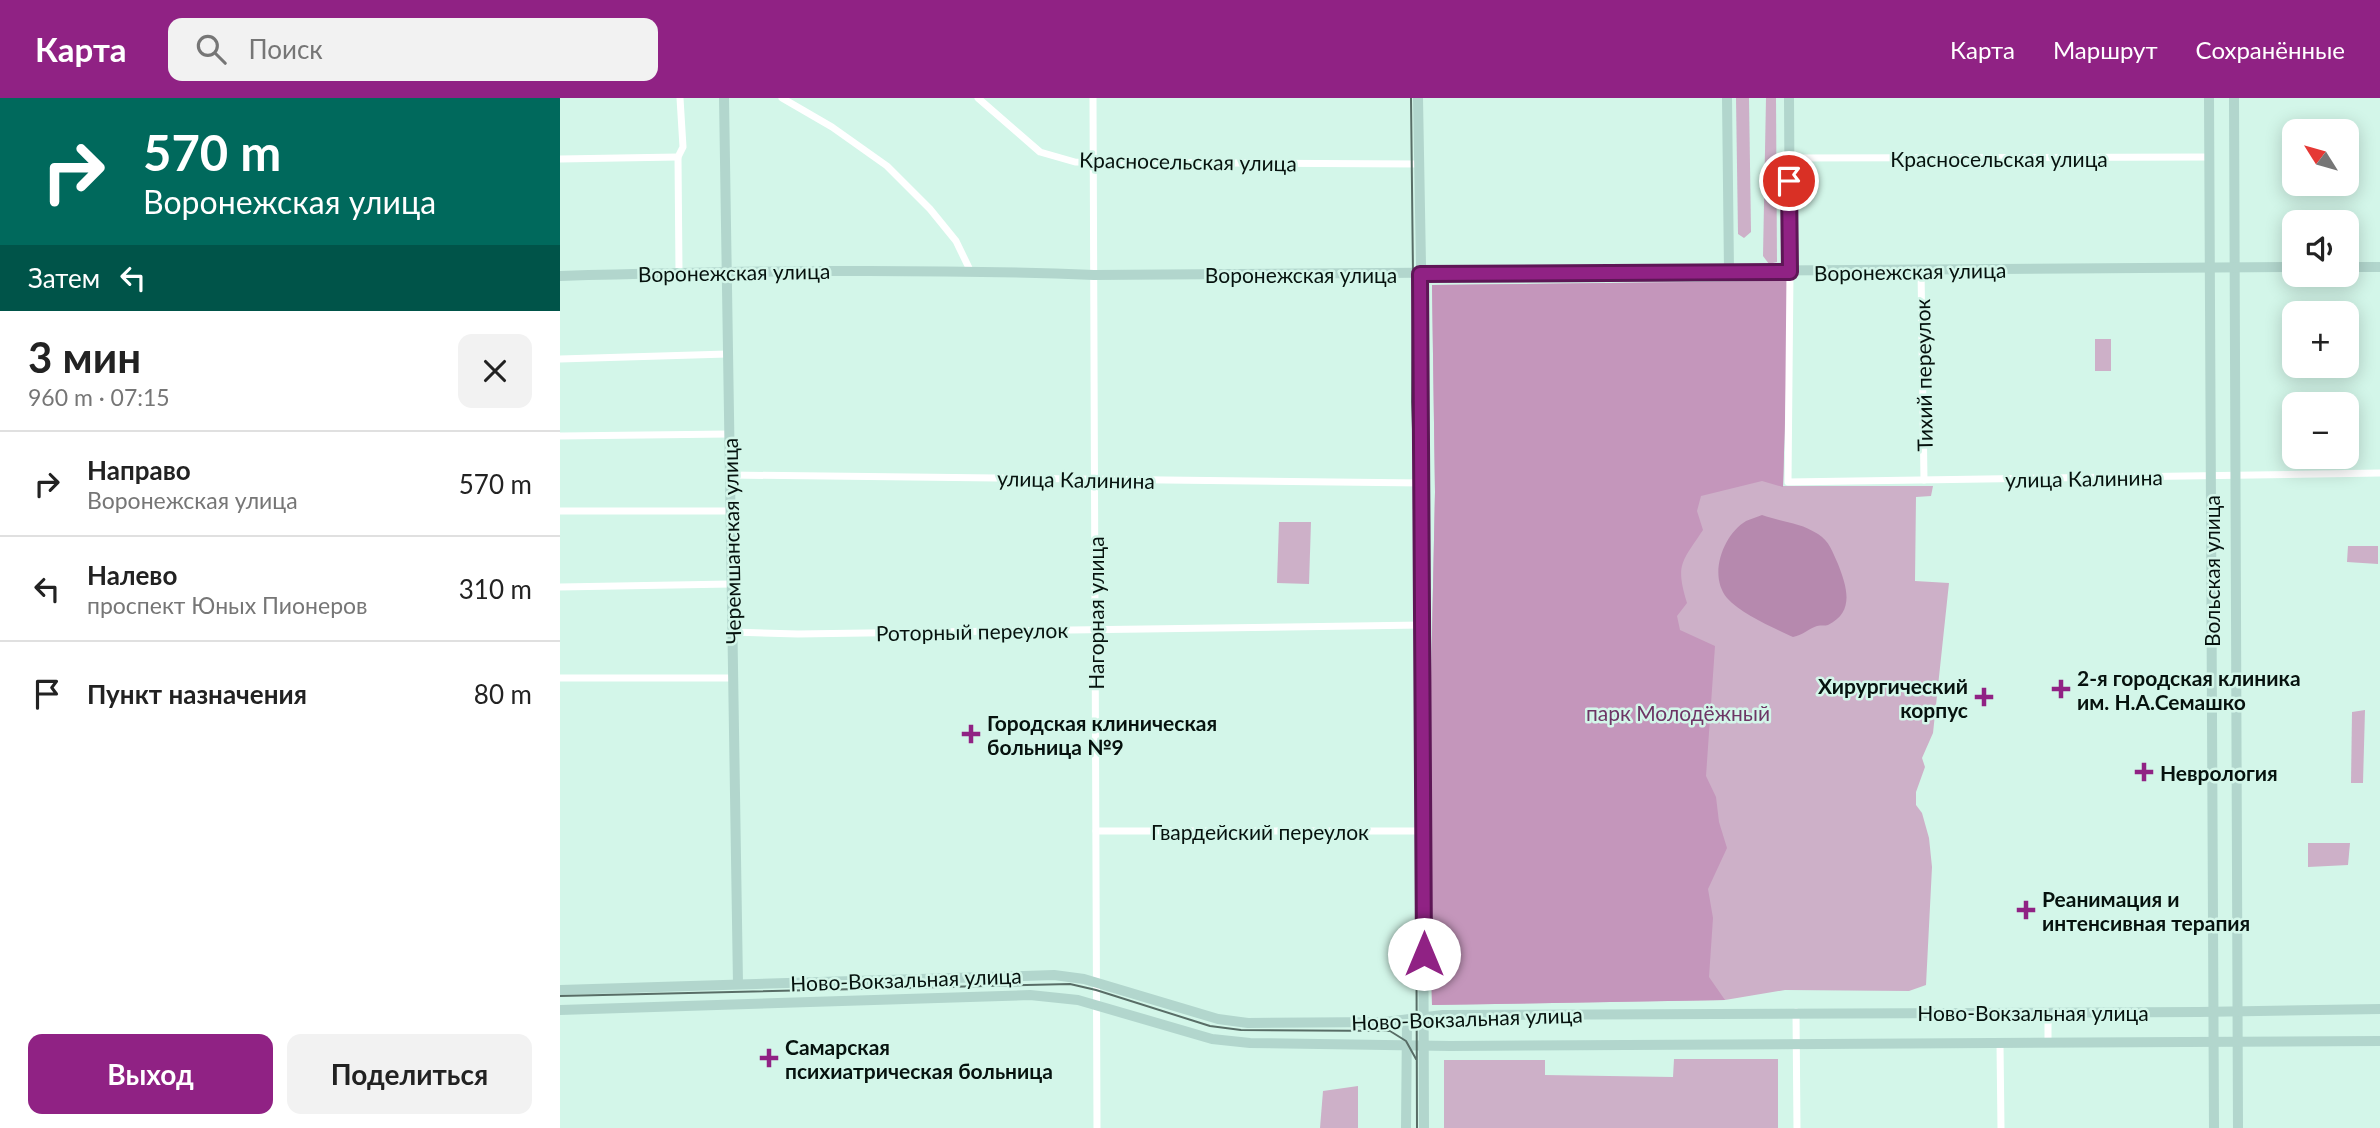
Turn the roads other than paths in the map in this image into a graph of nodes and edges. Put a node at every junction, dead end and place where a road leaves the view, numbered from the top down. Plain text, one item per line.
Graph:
1 (680, 98) edge
2 (724, 98) edge
3 (782, 98) edge
4 (978, 98) edge
5 (1093, 98) edge
6 (1418, 98) edge
7 (1727, 98) edge
8 (1789, 98) edge
9 (2209, 98) edge
10 (2234, 98) edge
11 (678, 157) junction
12 (2209, 157) junction
13 (1789, 158) junction
14 (560, 159) edge
15 (1093, 161) junction
16 (1419, 164) junction
17 (2210, 267) junction
18 (2282, 267) edge
19 (2359, 267) edge
20 (2380, 267) edge
21 (2234, 268) junction
22 (970, 270) junction
23 (1921, 270) junction
24 (728, 271) junction
25 (679, 272) junction
26 (1729, 272) junction
27 (1790, 272) junction
28 (1420, 274) junction
29 (1094, 275) junction
30 (560, 276) edge
31 (727, 354) junction
32 (560, 359) edge
33 (729, 434) junction
34 (560, 436) edge
35 (2380, 473) edge
36 (730, 475) junction
37 (2210, 476) junction
38 (2235, 476) junction
39 (1094, 478) junction
40 (1924, 480) junction
41 (1422, 483) junction
42 (560, 511) edge
43 (730, 511) junction
44 (731, 584) junction
45 (560, 587) edge
46 (1422, 625) junction
47 (1095, 628) junction
48 (732, 632) junction
49 (560, 678) edge
50 (733, 678) junction
51 (1096, 831) junction
52 (1424, 831) junction
53 (1096, 982) junction
54 (738, 984) junction
55 (560, 990) edge
56 (1096, 1004) junction
57 (2380, 1009) edge
58 (560, 1010) edge
59 (2048, 1011) junction
60 (2214, 1011) junction
61 (2237, 1011) junction
62 (1796, 1012) junction
63 (1424, 1017) junction
64 (1407, 1020) junction
65 (2380, 1041) edge
66 (2237, 1042) junction
67 (2048, 1043) junction
68 (2214, 1043) junction
69 (1406, 1044) junction
70 (1797, 1044) junction
71 (2000, 1044) junction
72 (1424, 1045) junction
73 (1097, 1128) edge
74 (1406, 1128) edge
75 (1424, 1128) edge
76 (1797, 1128) edge
77 (2001, 1128) edge
78 (2214, 1128) edge
79 (2238, 1128) edge

1 - 11 street
2 - 24 main road, Черемшанская улица
3 - 22 street
4 - 15 street, Красносельская улица
5 - 15 street, Нагорная улица
6 - 16 main road
7 - 26 main road
8 - 13 main road
9 - 12 main road, Вольская улица
10 - 21 main road, Вольская улица
11 - 14 street
11 - 25 street
12 - 13 street, Красносельская улица
12 - 17 main road, Вольская улица
13 - 27 main road
15 - 16 street, Красносельская улица
15 - 29 street, Нагорная улица
16 - 28 main road
17 - 21 main road, Воронежская улица
17 - 23 main road, Воронежская улица
17 - 37 main road, Вольская улица
18 - 21 main road, Воронежская улица
19 - 20 main road
21 - 38 main road, Вольская улица
22 - 24 main road, Воронежская улица
22 - 29 main road, Воронежская улица
23 - 27 main road, Воронежская улица
23 - 40 street, Тихий переулок
24 - 25 main road, Воронежская улица
24 - 31 main road, Черемшанская улица
25 - 30 main road, Воронежская улица
26 - 27 main road, Воронежская улица
26 - 28 main road, Воронежская улица
27 - 40 street, улица Калинина
28 - 29 main road, Воронежская улица
28 - 41 main road
29 - 39 street, Нагорная улица
31 - 32 street
31 - 33 main road, Черемшанская улица
33 - 34 street
33 - 36 main road, Черемшанская улица
35 - 38 street, улица Калинина
36 - 39 street, улица Калинина
36 - 43 main road, Черемшанская улица
37 - 38 street, улица Калинина
37 - 40 street, улица Калинина
37 - 60 main road, Вольская улица
38 - 61 main road, Вольская улица
39 - 41 street, улица Калинина
39 - 47 street, Нагорная улица
41 - 46 main road
42 - 43 street
43 - 44 main road, Черемшанская улица
44 - 45 street
44 - 48 main road, Черемшанская улица
46 - 47 street, Роторный переулок
46 - 52 main road
47 - 48 street, Роторный переулок
47 - 51 street, Нагорная улица
48 - 50 main road, Черемшанская улица
49 - 50 street
50 - 54 main road, Черемшанская улица
51 - 52 street, Гвардейский переулок
51 - 53 street, Нагорная улица
52 - 63 main road
53 - 54 main road, Ново-Вокзальная улица
53 - 56 street, Нагорная улица
53 - 64 main road, Ново-Вокзальная улица
54 - 55 main road, Ново-Вокзальная улица
56 - 58 main road, Ново-Вокзальная улица
56 - 69 main road, Ново-Вокзальная улица
56 - 73 street, Нагорная улица
57 - 61 main road, Ново-Вокзальная улица
59 - 60 main road, Ново-Вокзальная улица
59 - 62 main road, Ново-Вокзальная улица
59 - 67 street
60 - 61 main road, Ново-Вокзальная улица
60 - 68 main road, Вольская улица
61 - 66 main road, Вольская улица
62 - 63 main road, Ново-Вокзальная улица
62 - 70 street
63 - 64 main road, Ново-Вокзальная улица
63 - 72 main road
64 - 69 main road
65 - 66 main road, Ново-Вокзальная улица
66 - 68 main road, Ново-Вокзальная улица
66 - 79 main road, Вольская улица
67 - 68 main road, Ново-Вокзальная улица
67 - 71 main road, Ново-Вокзальная улица
68 - 78 main road, Вольская улица
69 - 72 main road, Ново-Вокзальная улица
69 - 74 main road
70 - 71 main road, Ново-Вокзальная улица
70 - 72 main road, Ново-Вокзальная улица
70 - 76 street
71 - 77 street
72 - 75 main road

